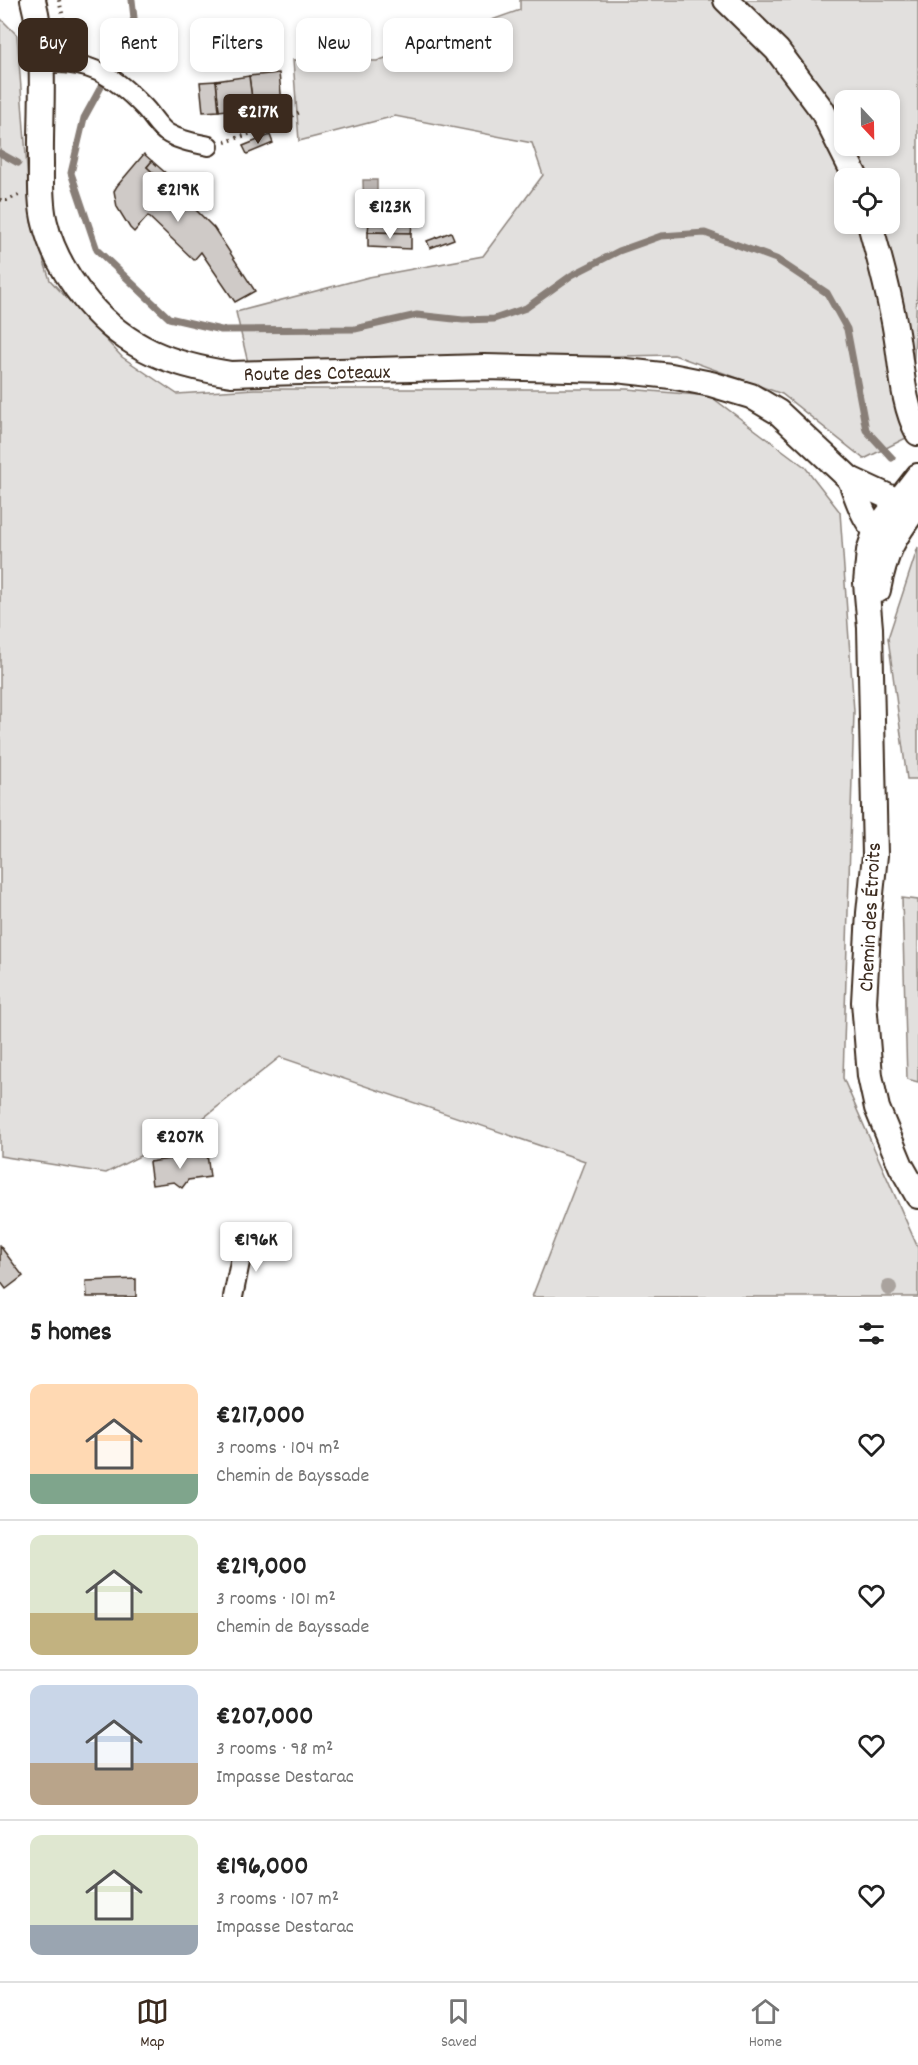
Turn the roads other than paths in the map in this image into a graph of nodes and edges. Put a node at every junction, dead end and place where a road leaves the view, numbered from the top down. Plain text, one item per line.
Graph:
1 (33, 0) edge
2 (726, 0) edge
3 (36, 18) edge
4 (88, 66) edge
5 (43, 72) edge
6 (208, 146) road end
7 (851, 168) edge
8 (873, 234) edge
9 (918, 433) edge
10 (918, 476) edge
11 (850, 479) junction
12 (907, 504) edge
13 (901, 527) junction
14 (876, 530) junction
15 (870, 628) junction
16 (918, 1196) edge
17 (244, 1242) dead end
18 (233, 1297) edge

1 - 3 street, Route des Coteaux
2 - 7 street
4 - 6 street
5 - 11 street, Route des Coteaux
8 - 9 street
10 - 12 street, Chemin des Étroits
11 - 12 street, Route des Coteaux
11 - 14 street, Route des Coteaux
12 - 13 street
12 - 14 street, Chemin des Étroits
13 - 14 street
13 - 15 street, Chemin des Étroits
14 - 15 street, Chemin des Étroits
15 - 16 street, Chemin des Étroits
17 - 18 street

